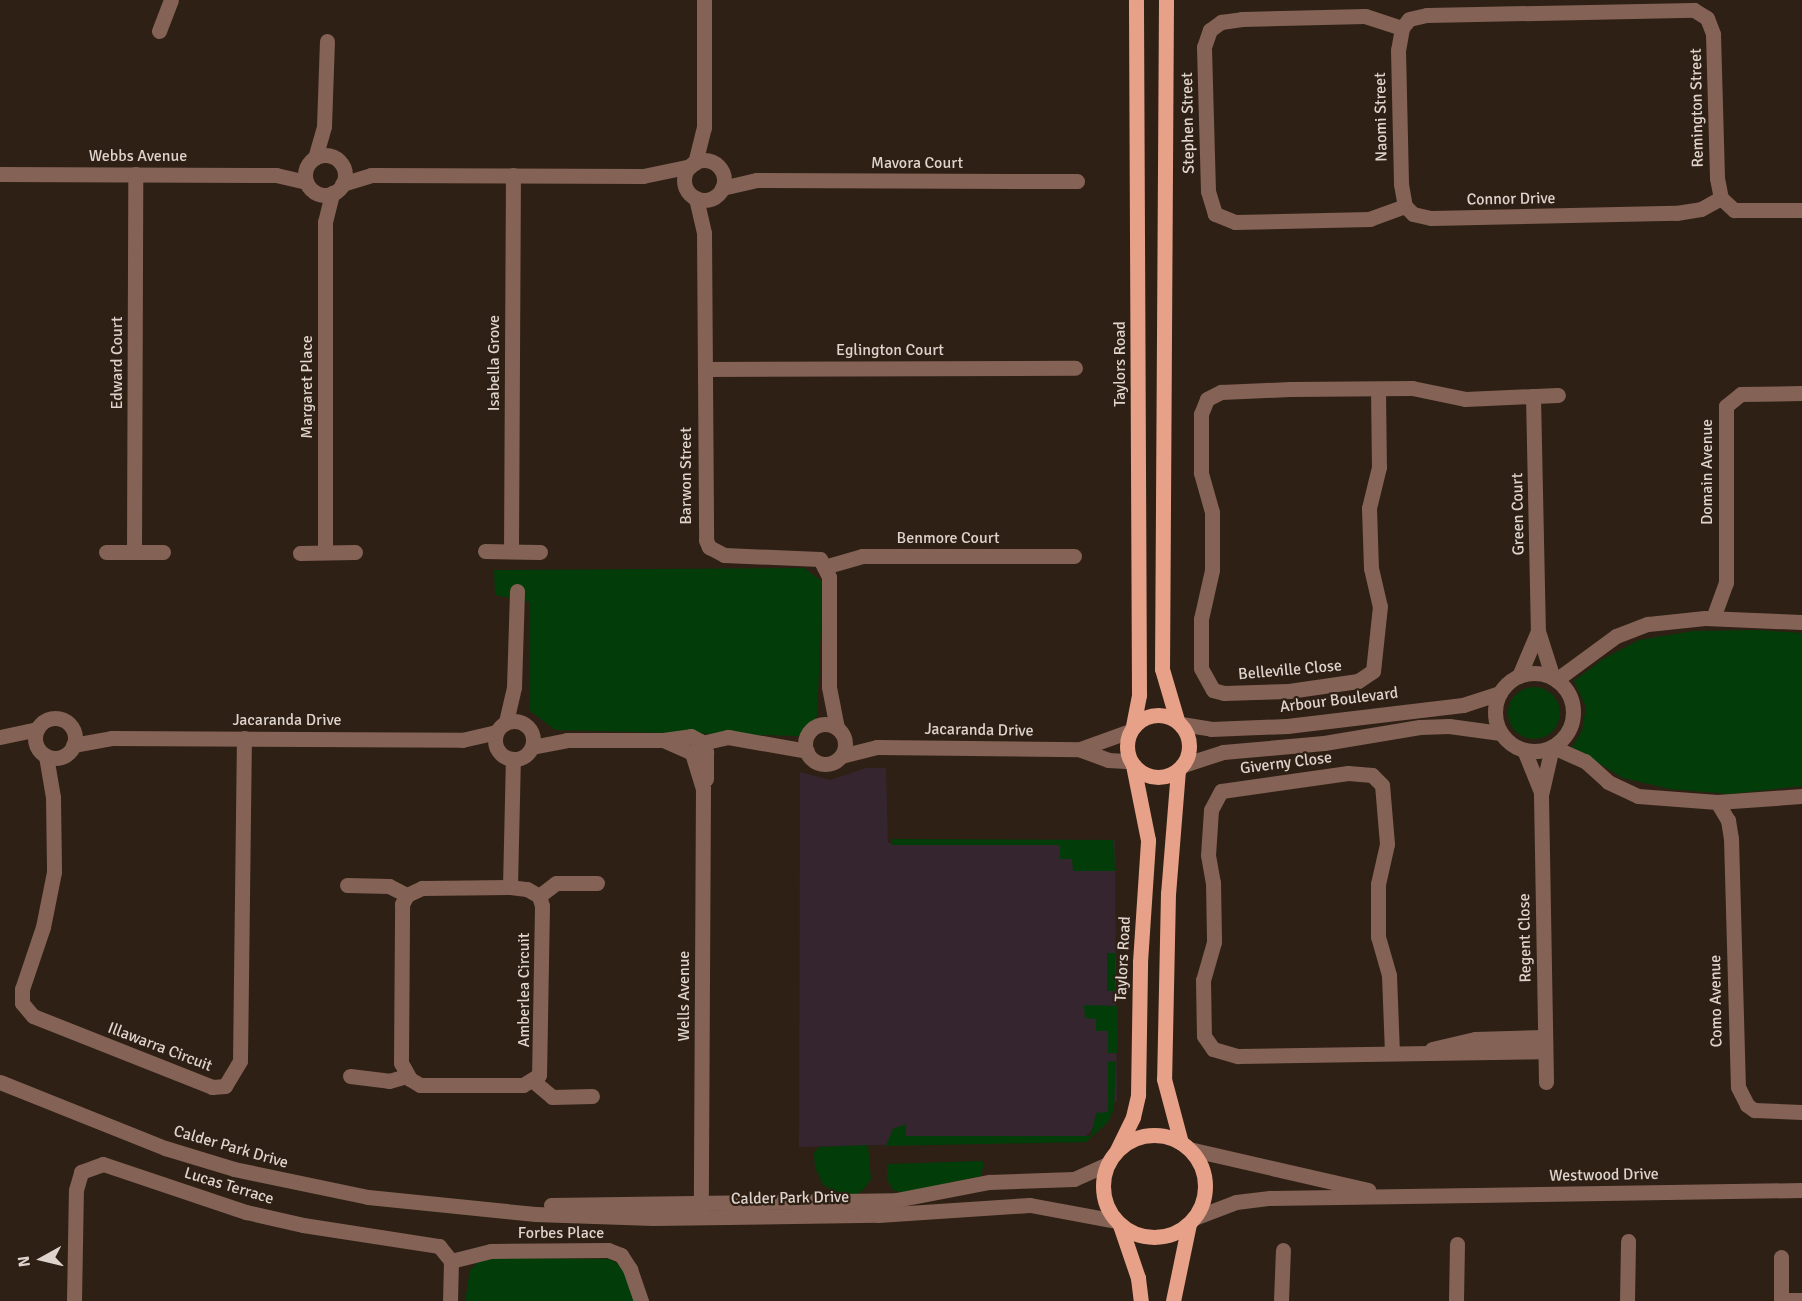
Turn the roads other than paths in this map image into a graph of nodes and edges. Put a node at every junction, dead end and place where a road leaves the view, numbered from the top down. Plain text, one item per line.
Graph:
1 (171, 0) edge
2 (704, 0) edge
3 (1136, 0) edge
4 (1166, 0) edge
5 (1531, 6) edge
6 (1402, 28) junction
7 (159, 31) dead end
8 (327, 41) dead end
9 (324, 126) junction
10 (704, 128) junction
11 (338, 161) junction
12 (311, 162) junction
13 (693, 165) junction
14 (718, 167) junction
15 (0, 174) edge
16 (135, 174) junction
17 (276, 175) junction
18 (371, 175) junction
19 (513, 176) junction
20 (643, 176) junction
21 (757, 180) junction
22 (1077, 181) dead end
23 (311, 187) junction
24 (337, 189) junction
25 (718, 193) junction
26 (692, 194) junction
27 (1721, 198) junction
28 (1405, 206) junction
29 (1802, 210) edge
30 (325, 222) junction
31 (705, 232) junction
32 (1075, 368) dead end
33 (705, 369) junction
34 (1378, 389) junction
35 (1802, 393) edge
36 (1558, 395) dead end
37 (1533, 396) junction
38 (511, 551) junction
39 (106, 552) dead end
40 (134, 552) junction
41 (163, 552) dead end
42 (325, 552) junction
43 (355, 552) dead end
44 (485, 552) dead end
45 (540, 552) dead end
46 (300, 553) dead end
47 (1074, 556) dead end
48 (824, 567) junction
49 (1726, 583) junction
50 (517, 591) dead end
51 (1713, 618) junction
52 (1743, 618) junction
53 (1802, 622) edge
54 (1538, 631) junction
55 (1520, 676) junction
56 (1554, 679) junction
57 (514, 687) junction
58 (830, 687) junction
59 (1500, 693) junction
60 (1179, 722) junction
61 (527, 726) junction
62 (501, 727) junction
63 (71, 728) junction
64 (37, 729) junction
65 (815, 729) junction
66 (1131, 729) junction
67 (840, 732) junction
68 (1501, 733) junction
69 (0, 738) edge
70 (111, 738) junction
71 (244, 738) junction
72 (462, 740) junction
73 (567, 740) junction
74 (774, 742) junction
75 (73, 745) junction
76 (532, 747) junction
77 (877, 747) junction
78 (1552, 747) junction
79 (496, 748) junction
80 (700, 749) junction
81 (1080, 749) junction
82 (1524, 750) junction
83 (807, 751) junction
84 (48, 753) junction
85 (841, 756) junction
86 (513, 759) junction
87 (1132, 763) junction
88 (1180, 768) junction
89 (1541, 792) junction
90 (1802, 796) edge
91 (1744, 801) junction
92 (1717, 802) junction
93 (1731, 838) junction
94 (597, 883) dead end
95 (347, 885) dead end
96 (510, 887) junction
97 (407, 895) junction
98 (539, 896) junction
99 (1544, 1044) junction
100 (1392, 1053) junction
101 (350, 1076) dead end
102 (407, 1076) junction
103 (532, 1080) junction
104 (0, 1082) edge
105 (1546, 1082) dead end
106 (592, 1096) dead end
107 (1802, 1112) edge
108 (1185, 1146) junction
109 (1112, 1158) junction
110 (1802, 1190) edge
111 (1406, 1196) junction
112 (879, 1207) junction
113 (701, 1211) junction
114 (1191, 1221) junction
115 (1118, 1223) junction
116 (1628, 1240) dead end
117 (1457, 1244) dead end
118 (1283, 1250) dead end
119 (1781, 1257) dead end
120 (451, 1261) junction
121 (1781, 1300) edge
122 (1802, 1300) edge
123 (74, 1301) edge
124 (450, 1301) edge
125 (641, 1301) edge
126 (1141, 1301) edge
127 (1173, 1301) edge
128 (1281, 1301) edge
129 (1456, 1301) edge
130 (1627, 1301) edge

1 - 7 street
2 - 10 street
3 - 66 main road, Taylors Road
4 - 60 main road
5 - 6 street
5 - 27 street, Remington Street
6 - 28 street, Naomi Street
6 - 28 street, Stephen Street
8 - 9 street
9 - 11 street, Margaret Place
9 - 12 street
10 - 13 street
10 - 14 street
11 - 12 street, Webbs Avenue
11 - 18 street
11 - 24 street, Margaret Place
12 - 17 street, Webbs Avenue
12 - 23 street
13 - 14 street, Mavora Court
13 - 20 street
13 - 26 street
14 - 21 street, Mavora Court
14 - 25 street, Barwon Street
15 - 16 street, Webbs Avenue
16 - 17 street, Webbs Avenue
16 - 40 street, Edward Court
17 - 23 street, Webbs Avenue
18 - 19 street
18 - 24 street
19 - 20 street
19 - 38 street, Isabella Grove
20 - 26 street
21 - 22 street, Mavora Court
21 - 25 street, Mavora Court
23 - 24 street, Webbs Avenue
23 - 30 street, Margaret Place
24 - 30 street, Margaret Place
25 - 26 street, Mavora Court
25 - 31 street, Barwon Street
26 - 31 street, Barwon Street
27 - 28 street, Connor Drive
27 - 29 street
30 - 42 street, Margaret Place
31 - 33 street, Barwon Street
32 - 33 street, Eglington Court
33 - 48 street, Barwon Street
34 - 34 street, Belleville Close
34 - 37 street, Belleville Close
35 - 49 street, Domain Avenue
36 - 37 street, Belleville Close
37 - 54 street, Green Court
38 - 44 street
38 - 45 street
39 - 40 street
40 - 41 street
42 - 43 street
42 - 46 street
47 - 48 street, Benmore Court
48 - 58 street
49 - 51 street, Domain Avenue
49 - 52 street, Domain Avenue
50 - 57 street
51 - 52 street
51 - 56 street
52 - 53 street
54 - 55 street, Green Court
54 - 56 street, Green Court
55 - 56 street
55 - 59 street
56 - 78 street
57 - 61 street
57 - 62 street
58 - 65 street
58 - 67 street
59 - 60 street, Arbour Boulevard
59 - 68 street
60 - 66 main road
60 - 88 main road
61 - 62 street
61 - 73 street
61 - 76 street
62 - 72 street, Jacaranda Drive
62 - 79 street
63 - 64 street
63 - 70 street, Jacaranda Drive
63 - 75 street
64 - 69 street
64 - 84 street
65 - 67 street
65 - 74 street
65 - 83 street
66 - 81 street, Jacaranda Drive
66 - 87 main road
67 - 77 street, Jacaranda Drive
67 - 85 street
68 - 82 street
68 - 88 street
69 - 84 street
70 - 71 street, Jacaranda Drive
70 - 75 street, Jacaranda Drive
71 - 72 street, Jacaranda Drive
71 - 84 street, Illawarra Circuit
72 - 79 street, Jacaranda Drive
73 - 76 street
73 - 80 street
74 - 80 street
74 - 83 street
75 - 84 street
76 - 86 street
77 - 81 street, Jacaranda Drive
77 - 85 street, Jacaranda Drive
78 - 82 street
78 - 89 street, Regent Close
78 - 92 street
79 - 86 street
80 - 113 street, Wells Avenue
81 - 87 street, Jacaranda Drive
82 - 89 street, Regent Close
83 - 85 street
86 - 96 street
87 - 88 main road
87 - 109 main road, Taylors Road
88 - 108 main road
89 - 99 street, Regent Close
90 - 91 street
91 - 92 street
91 - 93 street, Como Avenue
92 - 93 street, Como Avenue
93 - 107 street, Como Avenue
94 - 98 street
95 - 97 street
96 - 97 street
96 - 98 street
97 - 102 street
98 - 103 street, Amberlea Circuit
99 - 100 street, Giverny Close
99 - 105 street, Regent Close
100 - 100 street, Giverny Close
101 - 102 street
102 - 103 street
103 - 106 street
104 - 113 street, Calder Park Drive
108 - 109 main road
108 - 111 street, Westwood Drive
108 - 114 main road
109 - 112 street, Calder Park Drive
109 - 115 main road
110 - 111 street, Westwood Drive
111 - 114 street, Westwood Drive
112 - 113 street, Calder Park Drive
112 - 115 street, Calder Park Drive
114 - 115 main road
114 - 127 main road
115 - 126 main road
116 - 130 street
117 - 129 street
118 - 128 street
119 - 121 street
120 - 123 street, Lucas Terrace
120 - 124 street
120 - 125 street, Forbes Place
121 - 122 street

